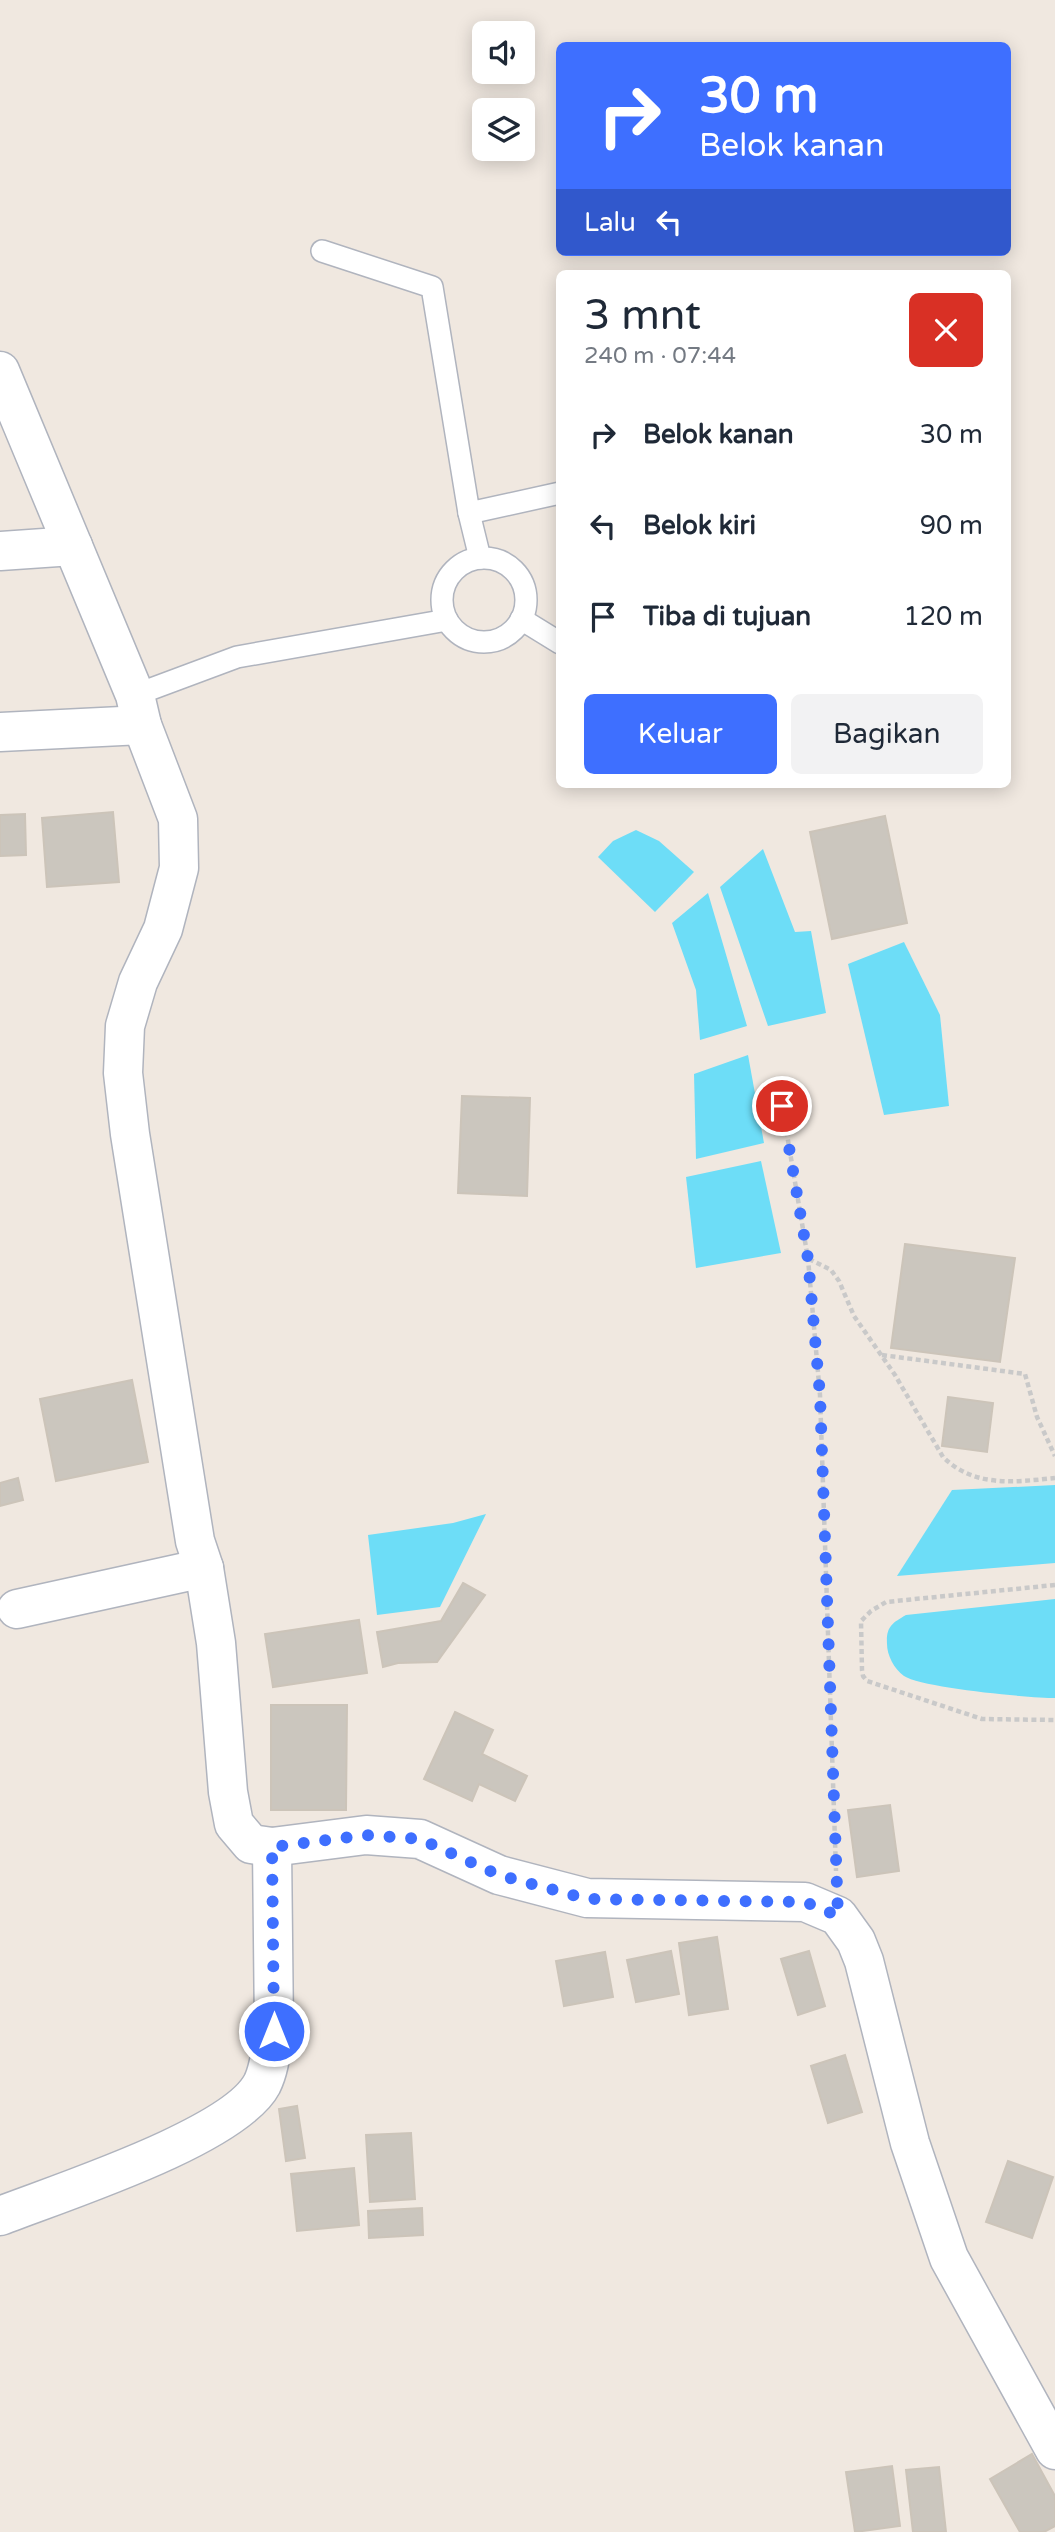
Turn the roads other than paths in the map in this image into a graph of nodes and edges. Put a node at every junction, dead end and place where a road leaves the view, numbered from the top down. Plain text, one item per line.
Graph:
1 (322, 251) dead end
2 (0, 371) edge
3 (556, 495) edge
4 (469, 513) junction
5 (73, 546) junction
6 (0, 551) edge
7 (480, 558) junction
8 (521, 619) junction
9 (447, 620) junction
10 (556, 641) edge
11 (138, 710) junction
12 (0, 732) edge
13 (204, 1568) junction
14 (17, 1609) dead end
15 (272, 1847) junction
16 (0, 2216) edge
17 (1055, 2450) edge

1 - 4 lane
2 - 5 street
3 - 4 lane
4 - 7 lane
5 - 6 street
5 - 11 street
7 - 8 lane
7 - 9 lane
8 - 9 lane
8 - 10 lane
9 - 11 lane
11 - 12 street
11 - 13 street
13 - 14 street
13 - 15 street
15 - 16 street
15 - 17 street

